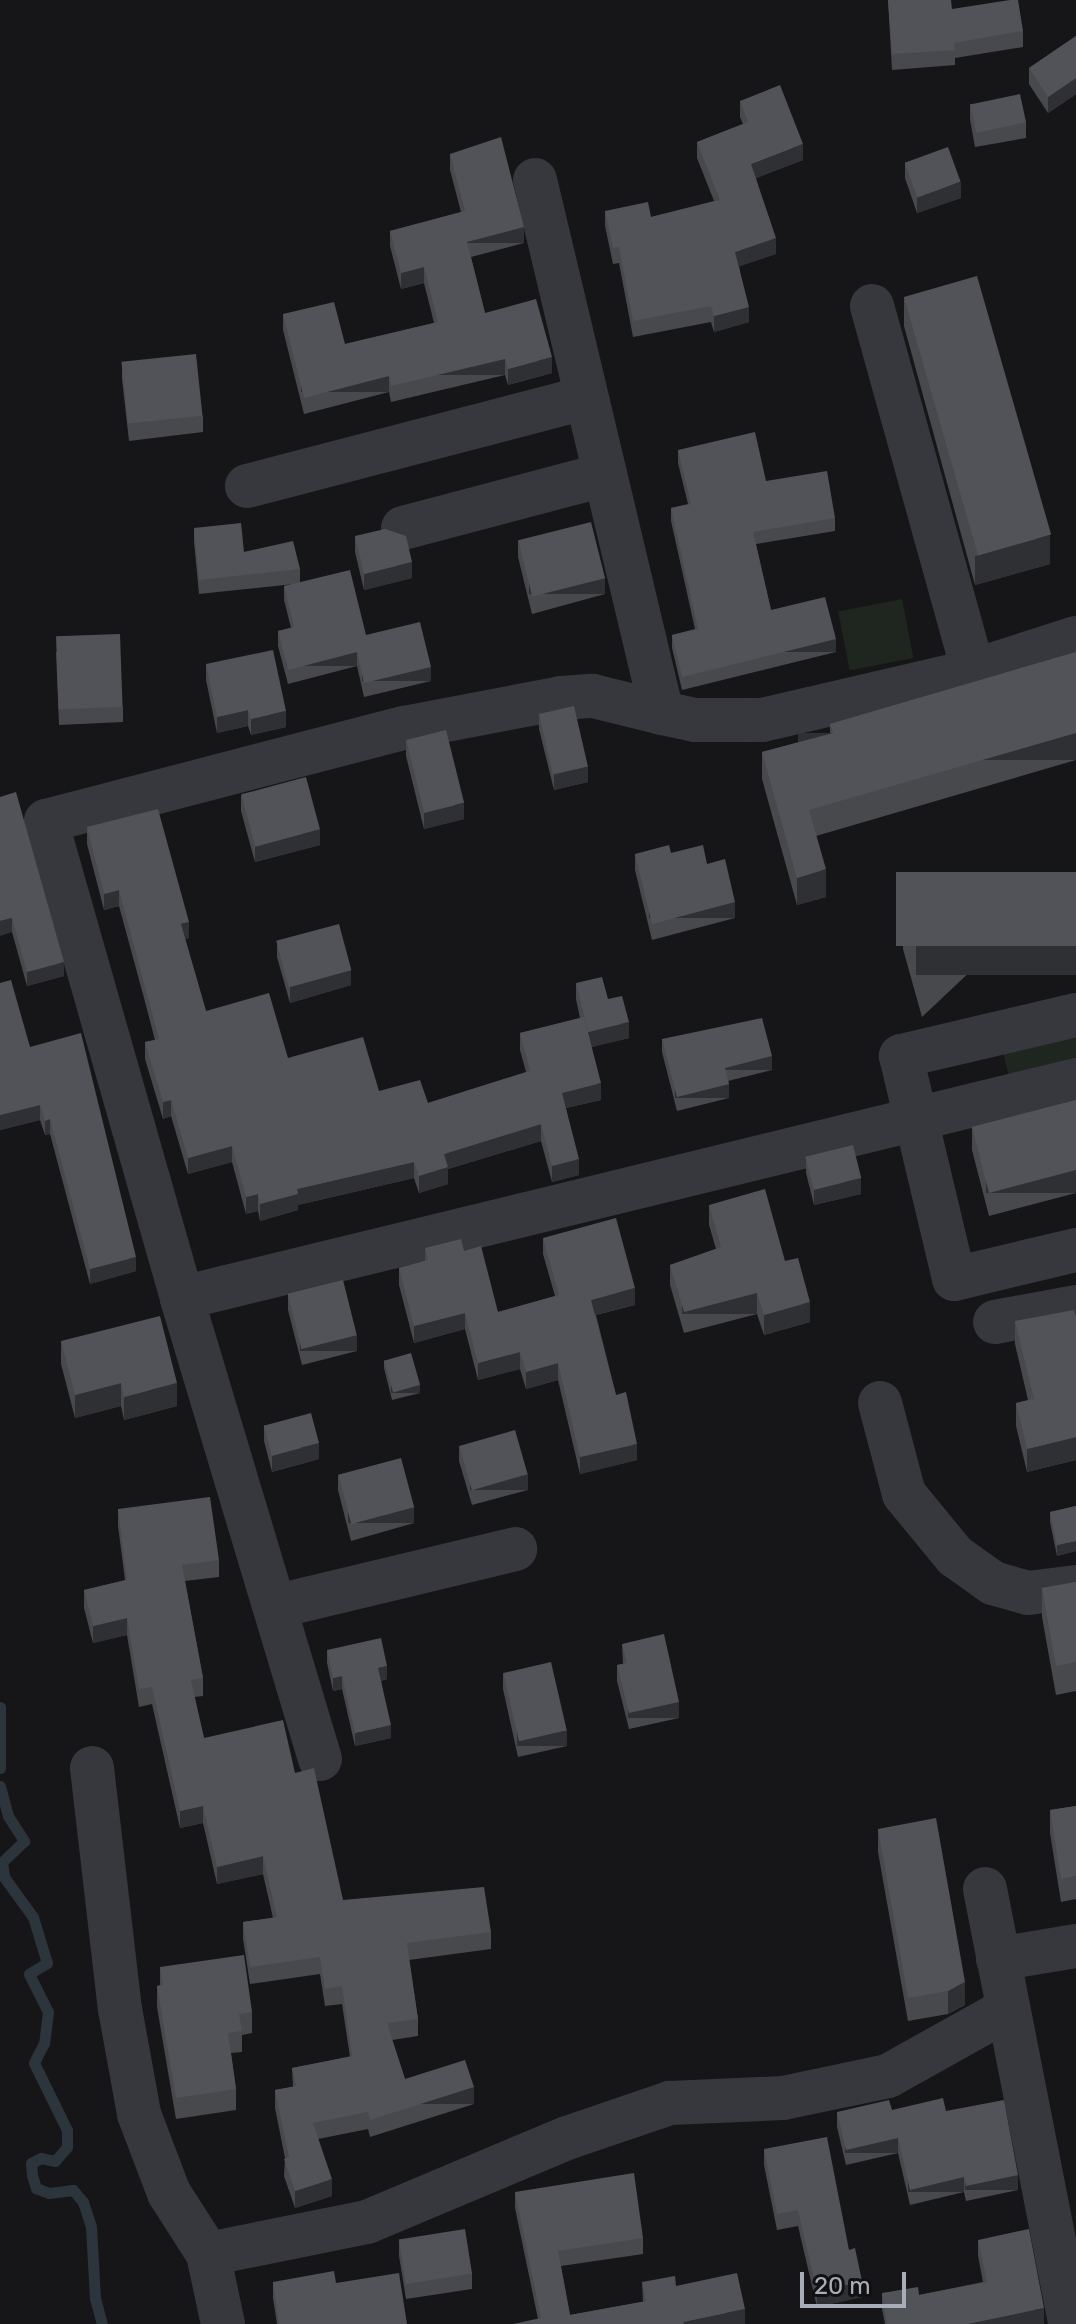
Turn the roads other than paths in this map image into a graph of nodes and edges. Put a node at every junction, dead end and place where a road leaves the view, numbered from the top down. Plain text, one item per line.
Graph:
1 (535, 180) dead end
2 (872, 306) dead end
3 (586, 398) junction
4 (603, 475) junction
5 (247, 486) dead end
6 (403, 528) dead end
7 (1076, 638) edge
8 (973, 671) junction
9 (662, 713) junction
10 (1076, 1015) edge
11 (1076, 1080) edge
12 (916, 1118) junction
13 (1076, 1250) edge
14 (182, 1298) junction
15 (1076, 1307) edge
16 (995, 1322) dead end
17 (880, 1403) dead end
18 (515, 1549) dead end
19 (1076, 1587) edge
20 (278, 1606) junction
21 (320, 1759) dead end
22 (92, 1768) dead end
23 (985, 1889) dead end
24 (1076, 1946) edge
25 (998, 1959) junction
26 (1008, 2009) junction
27 (208, 2254) junction
28 (223, 2324) edge
29 (1070, 2324) edge

1 - 3 street
2 - 8 street
3 - 4 street
3 - 5 street
4 - 6 street
4 - 9 street
7 - 8 street
8 - 9 street
9 - 14 street
10 - 12 street
11 - 12 street
12 - 13 street
12 - 14 street
14 - 20 street
15 - 16 street
17 - 19 street
18 - 20 street
20 - 21 street
22 - 27 street
23 - 25 street
24 - 25 street
25 - 26 street
26 - 27 street
26 - 29 street
27 - 28 street

